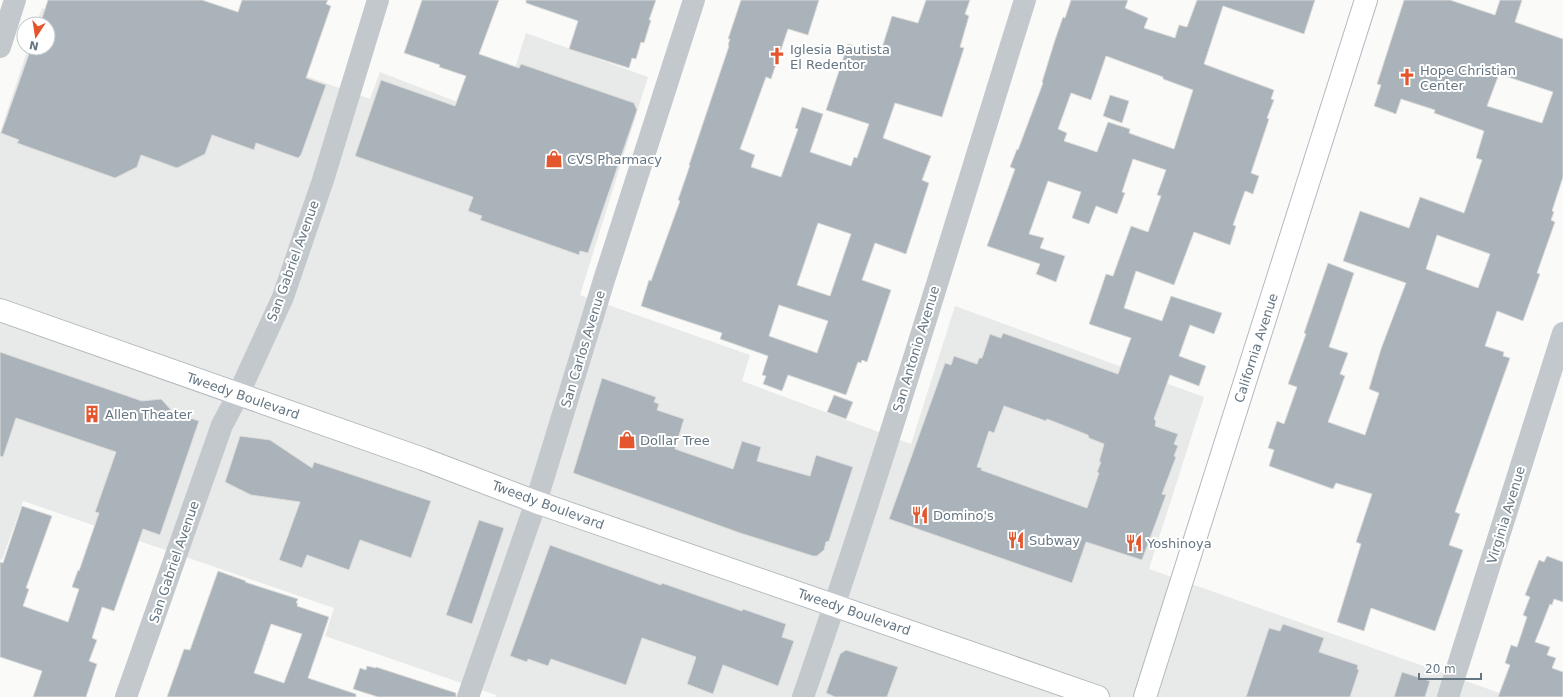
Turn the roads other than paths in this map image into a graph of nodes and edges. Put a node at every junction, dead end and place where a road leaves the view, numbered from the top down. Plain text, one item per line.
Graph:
1 (15, 0) edge
2 (378, 0) edge
3 (694, 0) edge
4 (1025, 0) edge
5 (1366, 0) edge
6 (0, 47) edge
7 (0, 310) edge
8 (1563, 333) edge
9 (238, 395) junction
10 (536, 502) junction
11 (835, 606) junction
12 (126, 697) edge
13 (468, 697) edge
14 (803, 697) edge
15 (1098, 697) edge
16 (1145, 697) edge
17 (1448, 697) edge

1 - 6 street
2 - 9 street, San Gabriel Avenue
3 - 10 street, San Carlos Avenue
4 - 11 street, San Antonio Avenue
5 - 16 main road, California Avenue
7 - 9 main road, Tweedy Boulevard
8 - 17 street, Virginia Avenue
9 - 10 main road, Tweedy Boulevard
9 - 12 street, San Gabriel Avenue
10 - 11 main road, Tweedy Boulevard
10 - 13 street, San Carlos Avenue
11 - 14 street, San Antonio Avenue
11 - 15 main road, Tweedy Boulevard

